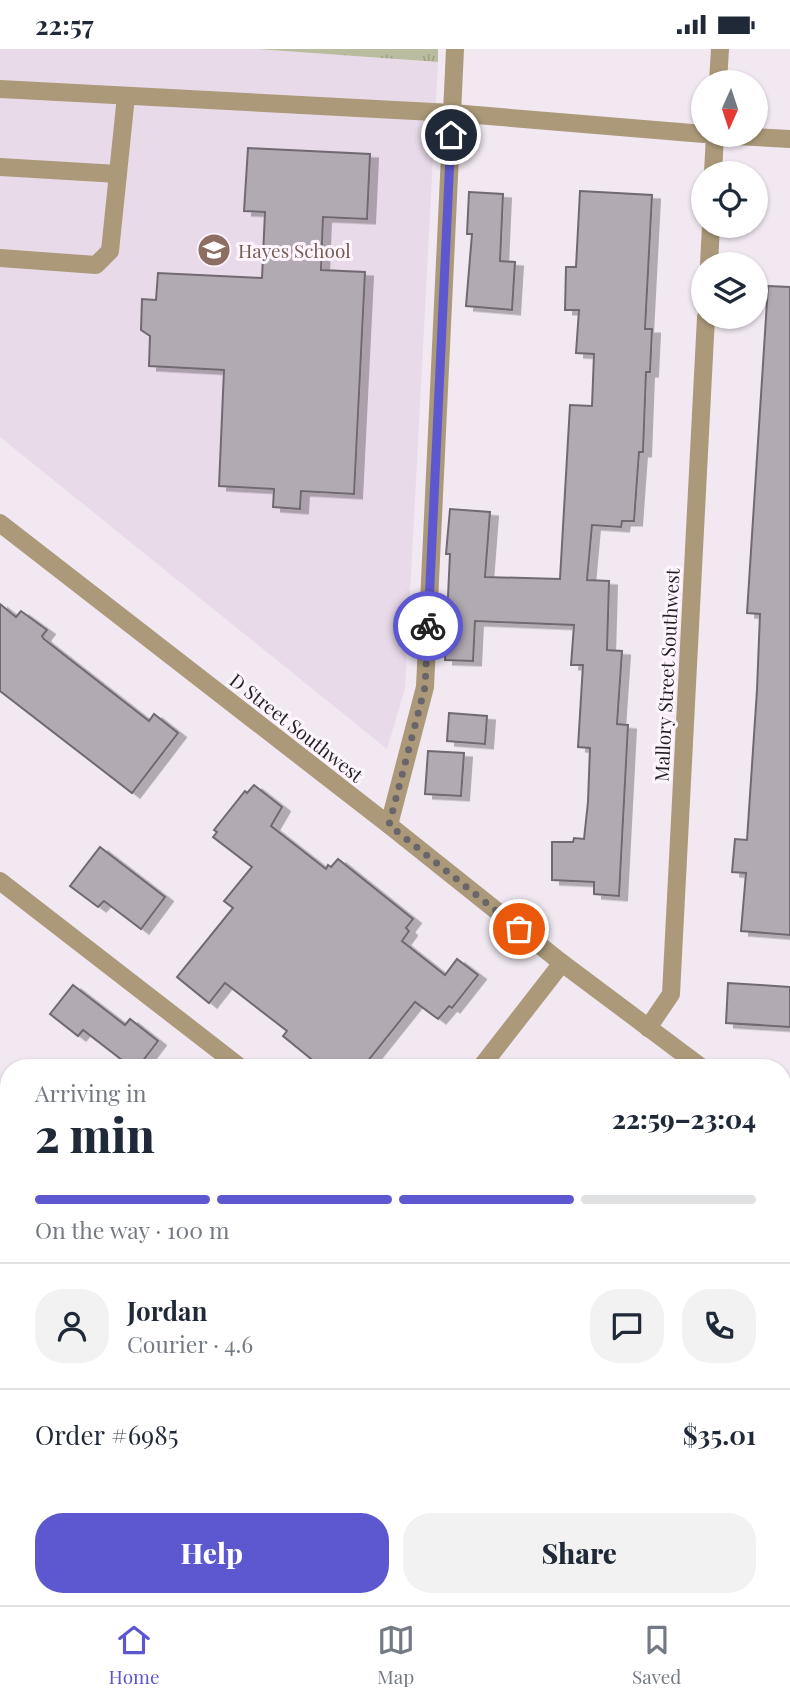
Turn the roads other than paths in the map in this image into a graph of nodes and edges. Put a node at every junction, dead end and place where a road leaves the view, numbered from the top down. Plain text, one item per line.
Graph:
1 (455, 49) edge
2 (720, 49) edge
3 (719, 70) edge
4 (0, 89) edge
5 (126, 96) junction
6 (452, 113) junction
7 (691, 133) edge
8 (768, 138) edge
9 (790, 139) edge
10 (0, 167) edge
11 (118, 174) junction
12 (0, 258) edge
13 (705, 329) edge
14 (0, 523) edge
15 (389, 825) junction
16 (0, 881) edge
17 (562, 963) junction
18 (648, 1028) junction
19 (230, 1059) edge
20 (487, 1059) edge
21 (690, 1059) edge

1 - 6 street
2 - 3 street
4 - 5 street
5 - 6 street
5 - 11 street
6 - 7 street
6 - 15 street
8 - 9 street
10 - 11 street
11 - 12 street
13 - 18 street, Mallory Street Southwest
14 - 15 street, D Street Southwest
15 - 17 street, D Street Southwest
16 - 19 street
17 - 18 street, D Street Southwest
17 - 20 street
18 - 21 street, D Street Southwest

